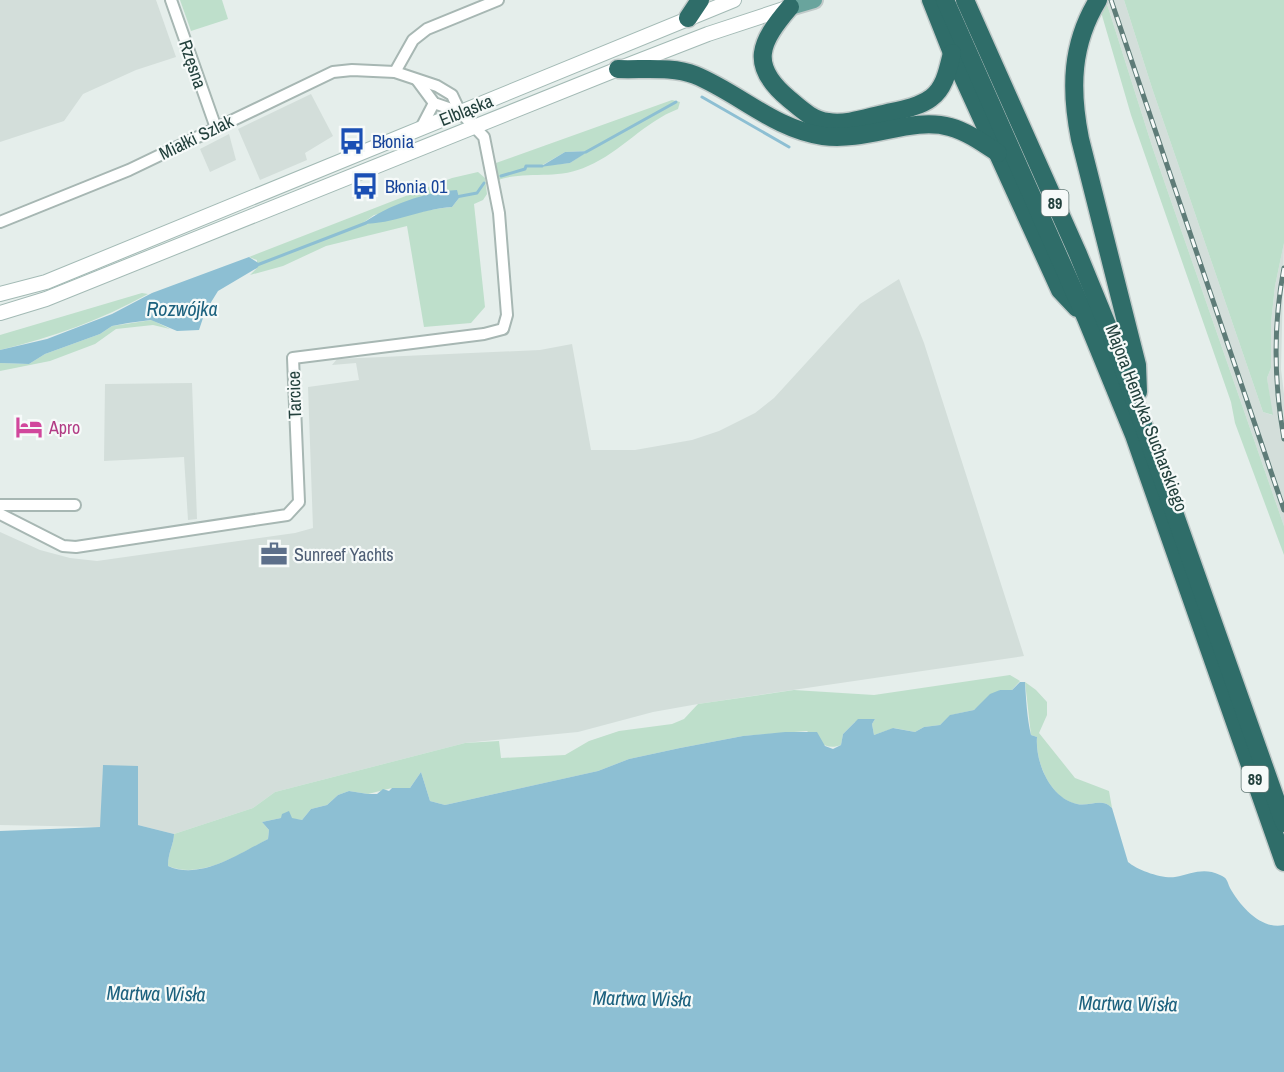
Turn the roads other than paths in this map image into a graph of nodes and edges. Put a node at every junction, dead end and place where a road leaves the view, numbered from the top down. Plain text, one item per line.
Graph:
1 (171, 0) edge
2 (498, 0) edge
3 (700, 0) edge
4 (734, 0) edge
5 (814, 0) edge
6 (931, 0) edge
7 (945, 0) edge
8 (965, 0) edge
9 (1098, 0) edge
10 (790, 7) junction
11 (688, 18) junction
12 (952, 54) junction
13 (618, 69) junction
14 (395, 72) junction
15 (417, 80) junction
16 (434, 103) junction
17 (460, 112) junction
18 (476, 127) junction
19 (216, 128) junction
20 (421, 128) junction
21 (998, 153) junction
22 (0, 222) edge
23 (0, 294) edge
24 (0, 313) edge
25 (1086, 318) junction
26 (1139, 409) junction
27 (0, 505) edge
28 (75, 505) dead end
29 (0, 514) edge
30 (1232, 694) junction
31 (1284, 823) edge
32 (1284, 862) edge

1 - 19 street, Rzęsna
2 - 14 street
3 - 11 highway
4 - 11 main road, Elbląska
5 - 10 main road, Elbląska
6 - 12 highway
7 - 25 highway, Majora Henryka Sucharskiego / 89
8 - 26 highway, Majora Henryka Sucharskiego / 89
9 - 26 highway
10 - 12 highway
10 - 13 main road, Elbląska
11 - 17 main road, Elbląska
12 - 21 highway
13 - 18 main road, Elbląska
13 - 21 highway
14 - 15 street, Miałki Szlak
14 - 19 street, Miałki Szlak
15 - 16 street
15 - 17 street, Miałki Szlak
16 - 17 street, Miałki Szlak
16 - 20 street
17 - 18 street, Miałki Szlak
17 - 20 main road, Elbląska
18 - 24 main road, Elbląska
18 - 29 street, Tarcice
19 - 22 street, Miałki Szlak
20 - 23 main road, Elbląska
21 - 25 highway
25 - 30 highway, Majora Henryka Sucharskiego / 89
26 - 30 highway, Majora Henryka Sucharskiego / 89
27 - 28 street
30 - 31 highway, Majora Henryka Sucharskiego / 89
30 - 32 highway, Majora Henryka Sucharskiego / 89

